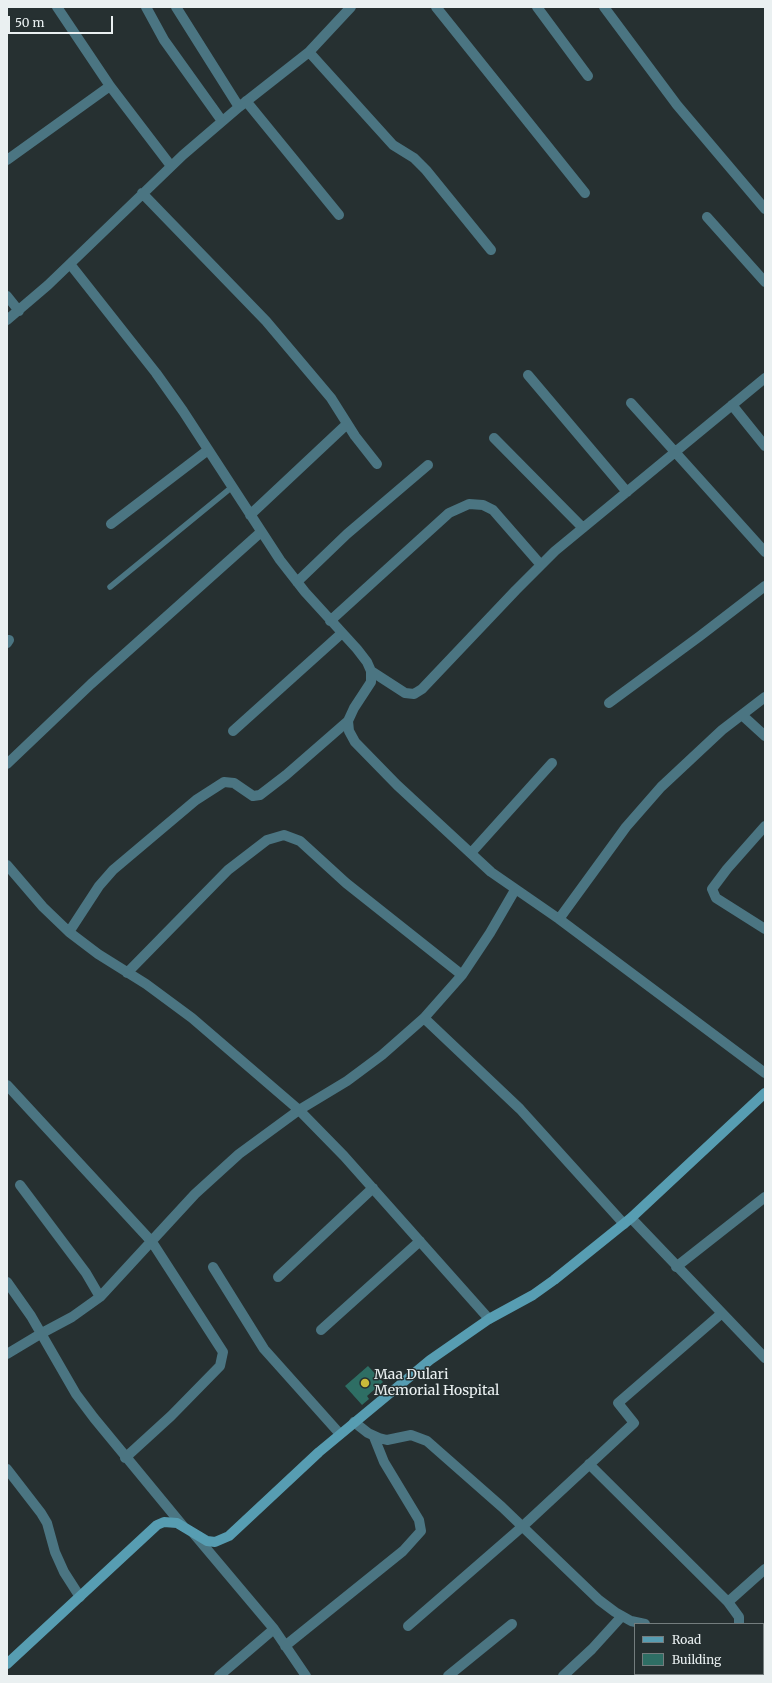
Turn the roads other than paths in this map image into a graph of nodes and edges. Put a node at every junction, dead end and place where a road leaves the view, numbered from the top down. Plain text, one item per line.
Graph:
1 (57, 7) edge
2 (146, 7) edge
3 (176, 7) edge
4 (351, 7) edge
5 (436, 7) edge
6 (537, 7) edge
7 (604, 7) edge
8 (308, 52) junction
9 (588, 76) dead end
10 (110, 86) junction
11 (243, 104) junction
12 (222, 121) junction
13 (7, 160) edge
14 (171, 166) junction
15 (142, 193) junction
16 (584, 194) dead end
17 (765, 209) edge
18 (340, 215) dead end
19 (708, 217) dead end
20 (491, 250) dead end
21 (70, 264) junction
22 (765, 282) edge
23 (7, 296) edge
24 (19, 310) junction
25 (7, 320) edge
26 (528, 375) dead end
27 (765, 378) edge
28 (631, 403) dead end
29 (732, 405) junction
30 (347, 424) junction
31 (494, 438) dead end
32 (765, 446) edge
33 (208, 450) junction
34 (674, 453) junction
35 (377, 464) dead end
36 (428, 465) dead end
37 (232, 487) junction
38 (627, 492) junction
39 (250, 515) junction
40 (111, 524) dead end
41 (583, 528) junction
42 (261, 532) junction
43 (765, 552) edge
44 (542, 565) junction
45 (297, 582) junction
46 (765, 586) edge
47 (110, 587) dead end
48 (330, 621) junction
49 (342, 633) junction
50 (371, 671) junction
51 (765, 697) edge
52 (609, 702) dead end
53 (742, 715) junction
54 (348, 721) junction
55 (233, 730) dead end
56 (765, 736) edge
57 (552, 763) dead end
58 (7, 764) edge
59 (765, 826) edge
60 (471, 853) junction
61 (7, 865) edge
62 (515, 890) junction
63 (559, 919) junction
64 (765, 929) edge
65 (69, 932) junction
66 (127, 973) junction
67 (462, 975) junction
68 (424, 1018) junction
69 (765, 1073) edge
70 (7, 1085) edge
71 (765, 1093) edge
72 (299, 1110) junction
73 (20, 1185) dead end
74 (373, 1188) junction
75 (765, 1197) edge
76 (627, 1221) junction
77 (420, 1241) junction
78 (152, 1242) junction
79 (213, 1267) dead end
80 (676, 1267) junction
81 (278, 1277) dead end
82 (7, 1282) edge
83 (100, 1297) junction
84 (722, 1313) junction
85 (489, 1319) junction
86 (321, 1330) dead end
87 (42, 1333) junction
88 (7, 1354) edge
89 (765, 1358) edge
90 (354, 1422) junction
91 (340, 1434) junction
92 (374, 1437) junction
93 (125, 1458) junction
94 (589, 1464) junction
95 (7, 1469) edge
96 (523, 1526) junction
97 (187, 1529) junction
98 (765, 1569) edge
99 (80, 1597) junction
100 (728, 1602) junction
101 (622, 1616) junction
102 (642, 1623) edge
103 (738, 1623) edge
104 (512, 1624) dead end
105 (408, 1626) dead end
106 (274, 1629) junction
107 (285, 1646) junction
108 (7, 1664) edge
109 (219, 1676) edge
110 (306, 1676) edge
111 (448, 1676) edge
112 (563, 1676) edge

1 - 10 street
2 - 12 street
3 - 11 street
4 - 8 street
5 - 16 street
6 - 9 street
7 - 17 street
8 - 11 street
8 - 20 street
10 - 13 street
10 - 14 street
11 - 12 street
11 - 18 street
12 - 14 street
14 - 15 street
15 - 21 street
15 - 30 street
19 - 22 street
21 - 24 street
21 - 33 street
23 - 24 street
24 - 25 street
26 - 38 street
27 - 29 street
28 - 34 street
29 - 32 street
29 - 34 street
30 - 35 street
30 - 39 street
31 - 41 street
33 - 37 street
33 - 40 street
34 - 38 street
34 - 43 street
36 - 45 street
37 - 39 street
37 - 47 lane
38 - 41 street
39 - 42 street
41 - 44 street
42 - 45 street
42 - 58 street
44 - 48 street
44 - 50 street
45 - 48 street
46 - 52 street
48 - 49 street
49 - 50 street
49 - 55 street
50 - 54 street
51 - 53 street
53 - 56 street
53 - 63 street
54 - 60 street
54 - 65 street
57 - 60 street
59 - 64 street
60 - 62 street
61 - 65 street
62 - 63 street
62 - 67 street
63 - 69 street
65 - 66 street
66 - 67 street
66 - 72 street
67 - 68 street
68 - 72 street
68 - 76 street
70 - 78 street
71 - 76 street
72 - 74 street
72 - 78 street
73 - 83 street
74 - 77 street
74 - 81 street
75 - 80 street
76 - 80 street
76 - 85 street
77 - 85 street
77 - 86 street
78 - 83 street
78 - 93 street
79 - 91 street
80 - 84 street
82 - 87 street
83 - 87 street
84 - 89 street
84 - 94 street
85 - 90 street
87 - 88 street
87 - 93 street
90 - 91 street
90 - 92 street
91 - 97 street
92 - 96 street
92 - 107 street
93 - 97 street
94 - 96 street
94 - 100 street
95 - 99 street
96 - 101 street
96 - 105 street
97 - 99 street
97 - 106 street
98 - 100 street
99 - 108 street
100 - 103 street
101 - 102 street
101 - 112 street
104 - 111 street
106 - 107 street
106 - 109 street
107 - 110 street

